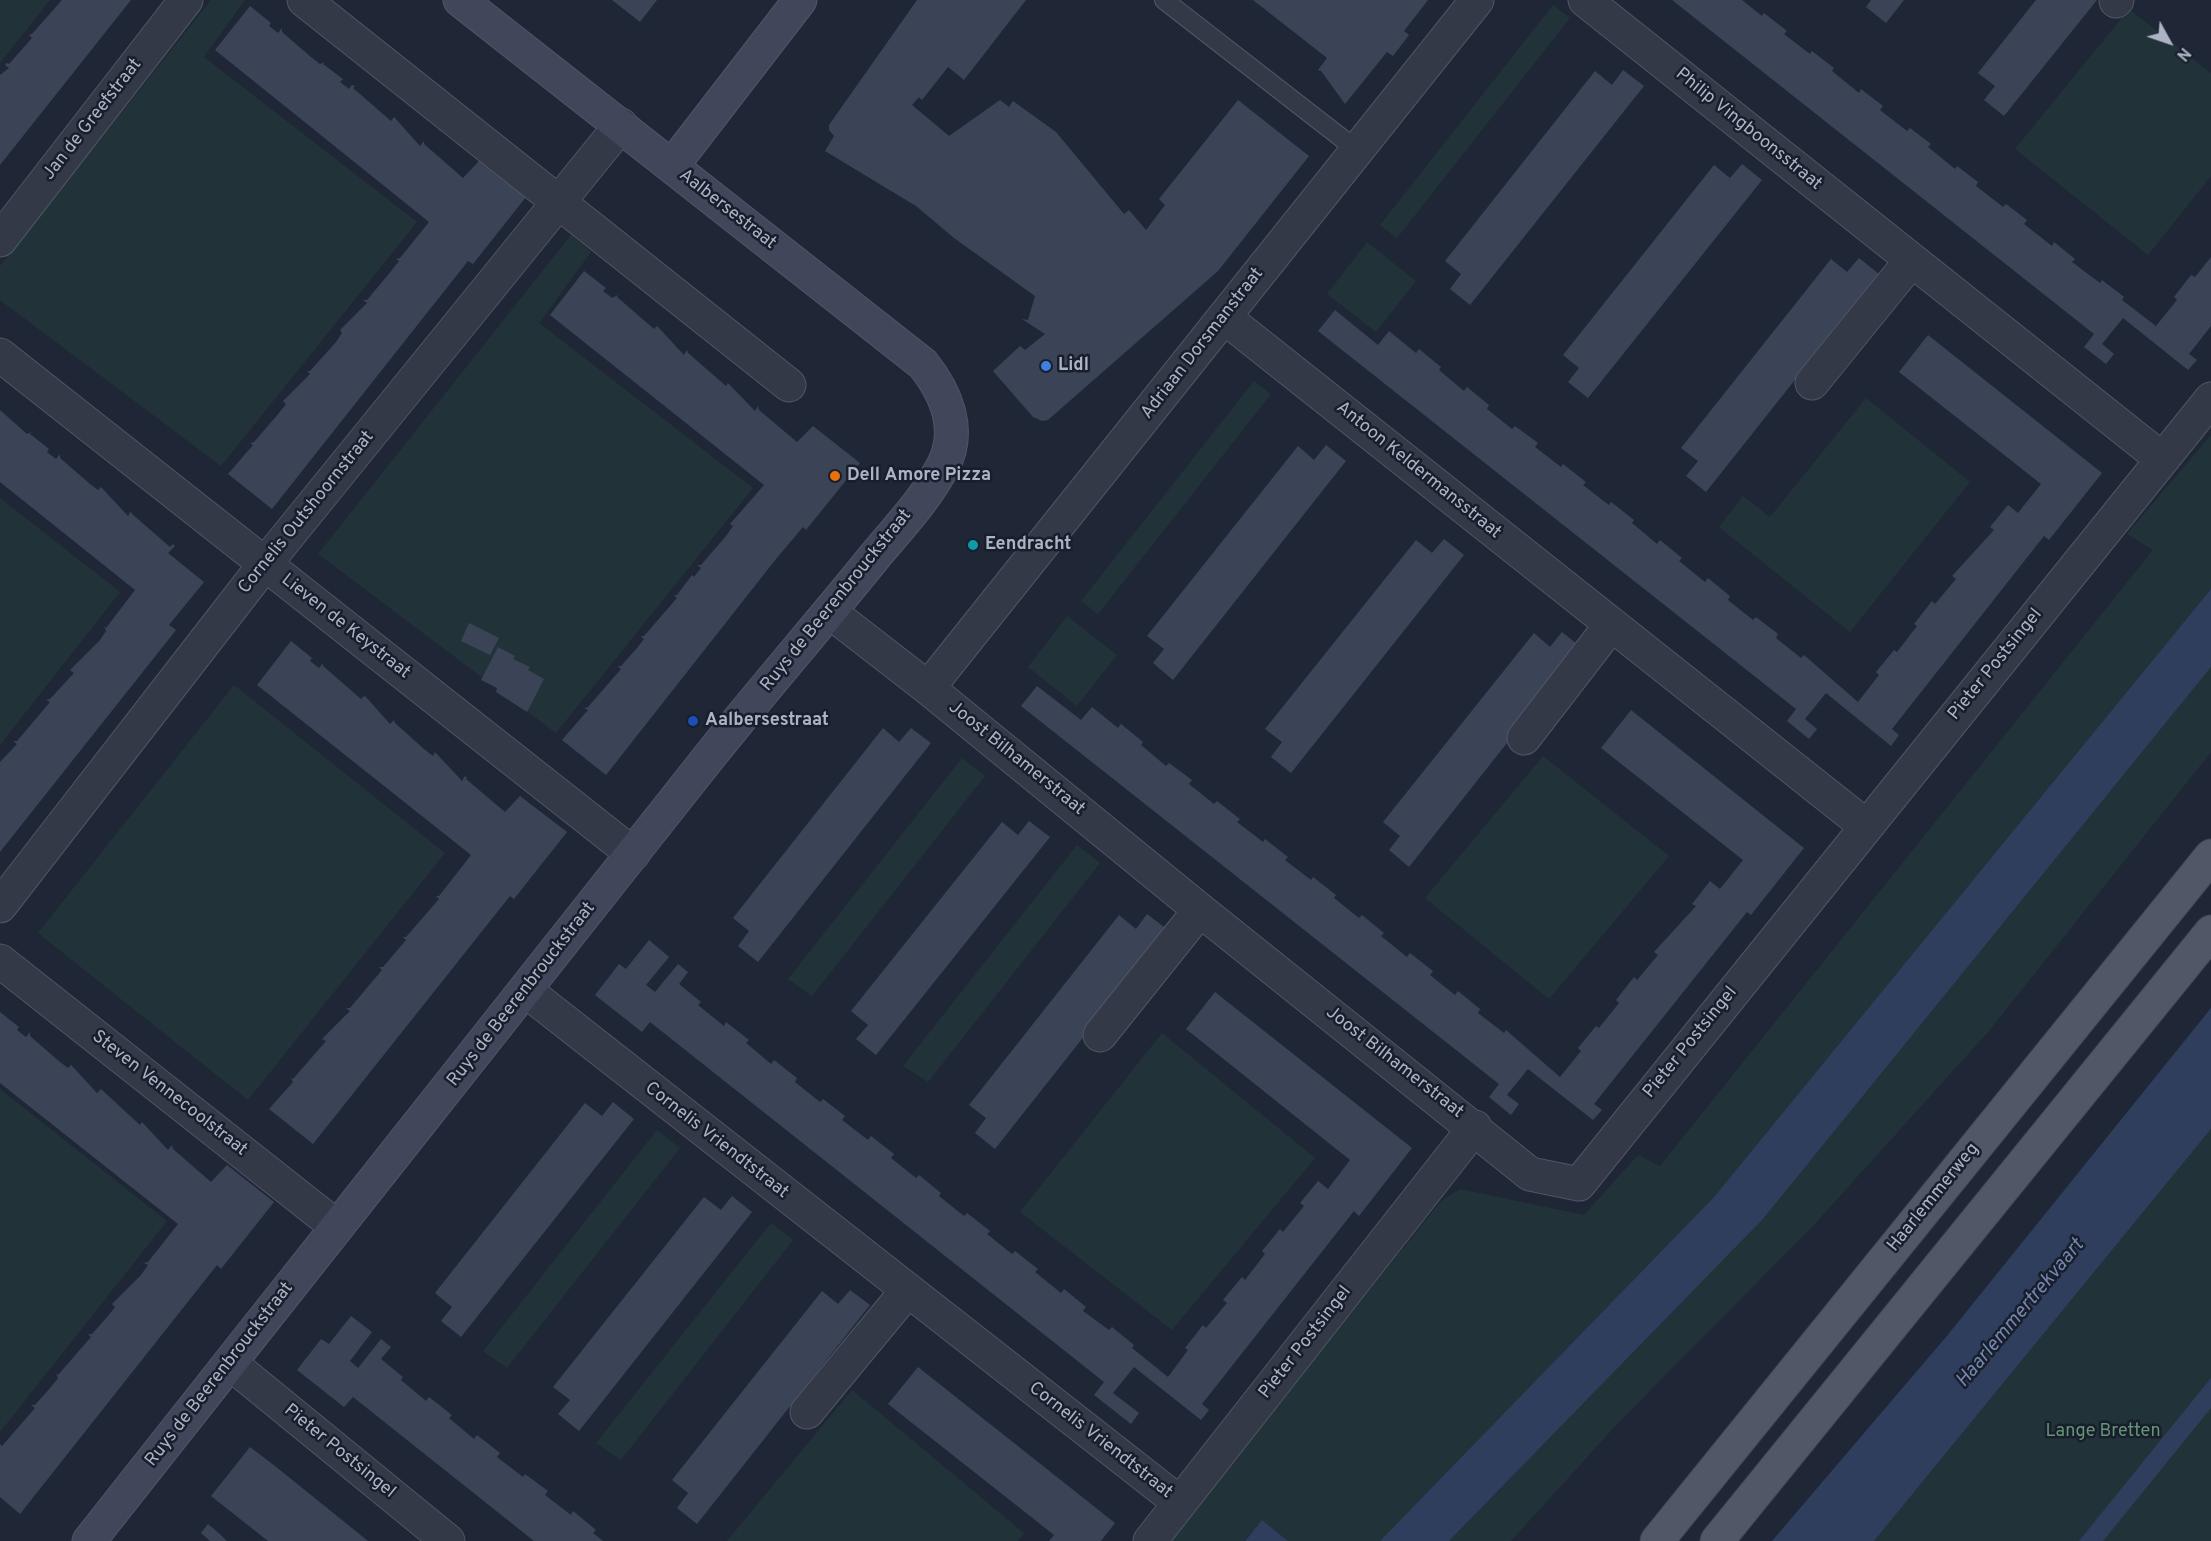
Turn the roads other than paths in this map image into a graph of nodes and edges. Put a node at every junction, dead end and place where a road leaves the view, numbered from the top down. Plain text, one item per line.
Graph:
1 (186, 0) edge
2 (304, 0) edge
3 (460, 0) edge
4 (800, 0) edge
5 (1164, 0) edge
6 (1477, 0) edge
7 (1585, 0) edge
8 (621, 125) junction
9 (1357, 150) junction
10 (672, 166) junction
11 (558, 203) junction
12 (0, 240) edge
13 (1911, 261) junction
14 (1224, 317) junction
15 (0, 355) edge
16 (1812, 383) dead end
17 (789, 385) dead end
18 (2211, 399) edge
19 (950, 446) joint
20 (2162, 459) junction
21 (265, 564) junction
22 (830, 612) junction
23 (1611, 625) junction
24 (928, 688) junction
25 (1524, 738) dead end
26 (1866, 826) junction
27 (633, 854) junction
28 (2211, 856) edge
29 (0, 906) edge
30 (1200, 910) junction
31 (2211, 932) edge
32 (0, 961) edge
33 (525, 990) junction
34 (1100, 1035) dead end
35 (1475, 1127) junction
36 (337, 1227) junction
37 (907, 1291) junction
38 (230, 1363) junction
39 (807, 1412) dead end
40 (1180, 1503) junction
41 (89, 1541) edge
42 (448, 1541) edge
43 (1150, 1541) edge
44 (1657, 1541) edge
45 (1717, 1541) edge

1 - 12 street, Jan de Greefstraat
2 - 11 street
3 - 8 street, Aalbersestraat
4 - 10 street
5 - 9 lane
6 - 9 street, Adriaan Dorsmanstraat
7 - 13 street, Philip Vingboonsstraat
8 - 10 street, Aalbersestraat
8 - 11 street, Cornelis Outshoornstraat
9 - 14 street, Adriaan Dorsmanstraat
10 - 19 street, Aalbersestraat
11 - 17 street
11 - 21 street, Cornelis Outshoornstraat
13 - 16 street
13 - 20 street, Philip Vingboonsstraat
14 - 23 street, Antoon Keldermansstraat
14 - 24 street, Adriaan Dorsmanstraat
15 - 21 street, Lieven de Keystraat
18 - 20 street, Pieter Postsingel
19 - 22 street, Ruys de Beerenbrouckstraat
20 - 26 street, Pieter Postsingel
21 - 27 street, Lieven de Keystraat
21 - 29 street, Cornelis Outshoornstraat
22 - 24 street, Joost Bilhamerstraat
22 - 27 street, Ruys de Beerenbrouckstraat
23 - 25 street
23 - 26 street, Antoon Keldermansstraat
24 - 30 street, Joost Bilhamerstraat
26 - 35 street, Pieter Postsingel
27 - 33 street, Ruys de Beerenbrouckstraat
28 - 44 main road, Haarlemmerweg
30 - 34 street
30 - 35 street, Joost Bilhamerstraat
31 - 45 main road
32 - 36 street, Steven Vennecoolstraat
33 - 36 street, Ruys de Beerenbrouckstraat
33 - 37 street, Cornelis Vriendtstraat
35 - 40 street, Pieter Postsingel
36 - 38 street, Ruys de Beerenbrouckstraat
37 - 39 street
37 - 40 street, Cornelis Vriendtstraat
38 - 41 street, Ruys de Beerenbrouckstraat
38 - 42 street, Pieter Postsingel
40 - 43 street, Pieter Postsingel

